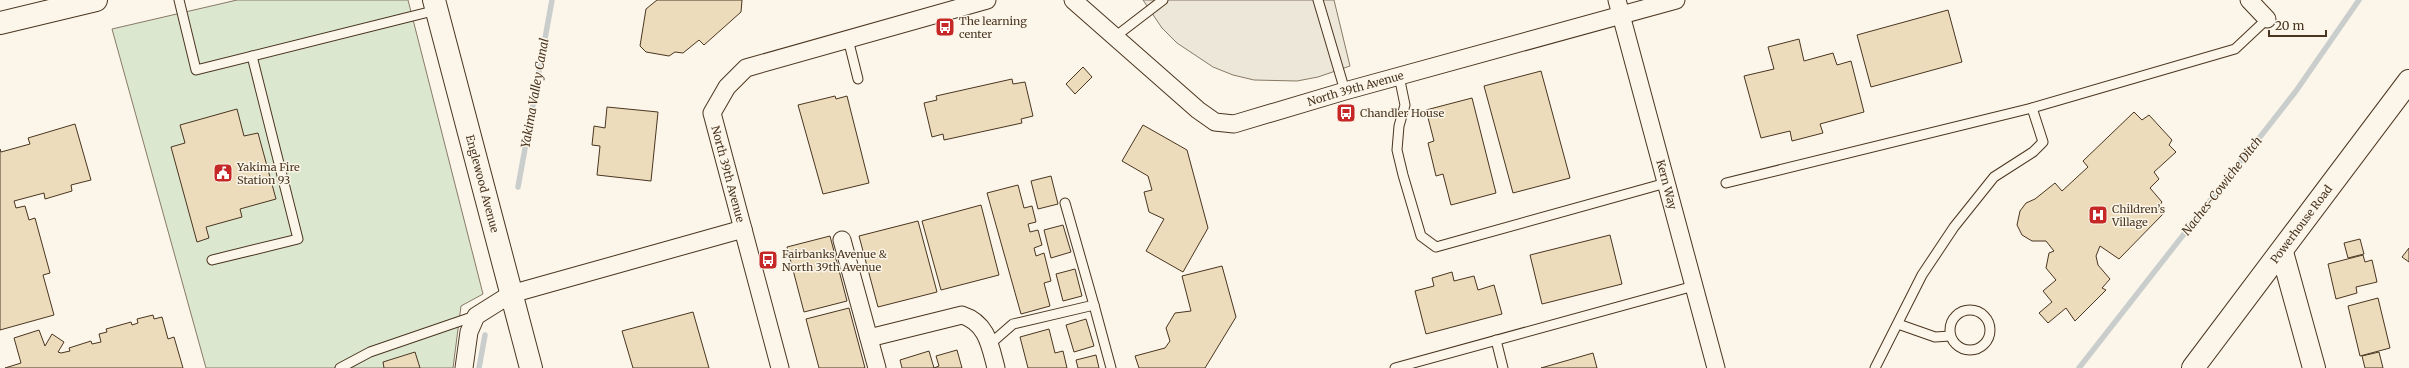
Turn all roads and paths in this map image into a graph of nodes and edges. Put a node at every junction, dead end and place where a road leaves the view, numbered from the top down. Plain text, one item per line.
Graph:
1 (96, 0) edge
2 (179, 0) edge
3 (987, 0) edge
4 (1073, 0) edge
5 (1163, 0) edge
6 (1318, 0) edge
7 (1676, 0) edge
8 (2249, 0) edge
9 (436, 5) edge
10 (1619, 8) edge
11 (2267, 19) joint
12 (0, 23) edge
13 (1116, 36) junction
14 (848, 39) junction
15 (252, 56) junction
16 (1399, 76) junction
17 (858, 79) dead end
18 (2409, 81) edge
19 (1345, 90) junction
20 (2032, 108) junction
21 (1666, 183) junction
22 (1726, 183) dead end
23 (1065, 203) dead end
24 (743, 229) junction
25 (842, 240) dead end
26 (2282, 252) junction
27 (212, 260) dead end
28 (1694, 286) junction
29 (511, 294) junction
30 (1094, 305) junction
31 (476, 316) junction
32 (1898, 324) junction
33 (1950, 336) junction
34 (869, 338) junction
35 (1496, 340) junction
36 (990, 344) junction
37 (340, 368) edge
38 (464, 368) edge
39 (531, 368) edge
40 (780, 368) edge
41 (877, 368) edge
42 (996, 368) edge
43 (1110, 368) edge
44 (1395, 368) edge
45 (1503, 368) edge
46 (1716, 368) edge
47 (1875, 368) edge
48 (2193, 368) edge
49 (2314, 368) edge

1 - 12 street
2 - 15 lane
3 - 14 street, North 39th Avenue
4 - 13 street, North 39th Avenue
5 - 13 lane
6 - 19 lane
7 - 10 street, North 39th Avenue
8 - 11 street
9 - 15 lane
9 - 29 street, Englewood Avenue
10 - 16 street, North 39th Avenue
10 - 21 street, Kern Way
11 - 20 lane
13 - 19 street, North 39th Avenue
14 - 17 lane
14 - 24 street, North 39th Avenue
15 - 27 lane
16 - 19 street, North 39th Avenue
16 - 21 lane
18 - 26 street, Powerhouse Road
20 - 22 lane
20 - 32 lane
21 - 28 street, Kern Way
23 - 30 lane
24 - 29 street, North 39th Avenue
24 - 40 street
25 - 34 street
26 - 48 street, Powerhouse Road
26 - 49 street
28 - 35 lane
28 - 46 street, Kern Way
29 - 31 street, North 39th Avenue
29 - 39 street, Englewood Avenue
30 - 36 lane
30 - 43 lane
31 - 37 lane
31 - 38 street
32 - 33 lane
32 - 47 lane
33 - 33 lane
34 - 36 street
34 - 41 street
35 - 44 lane
35 - 45 lane
36 - 42 street

